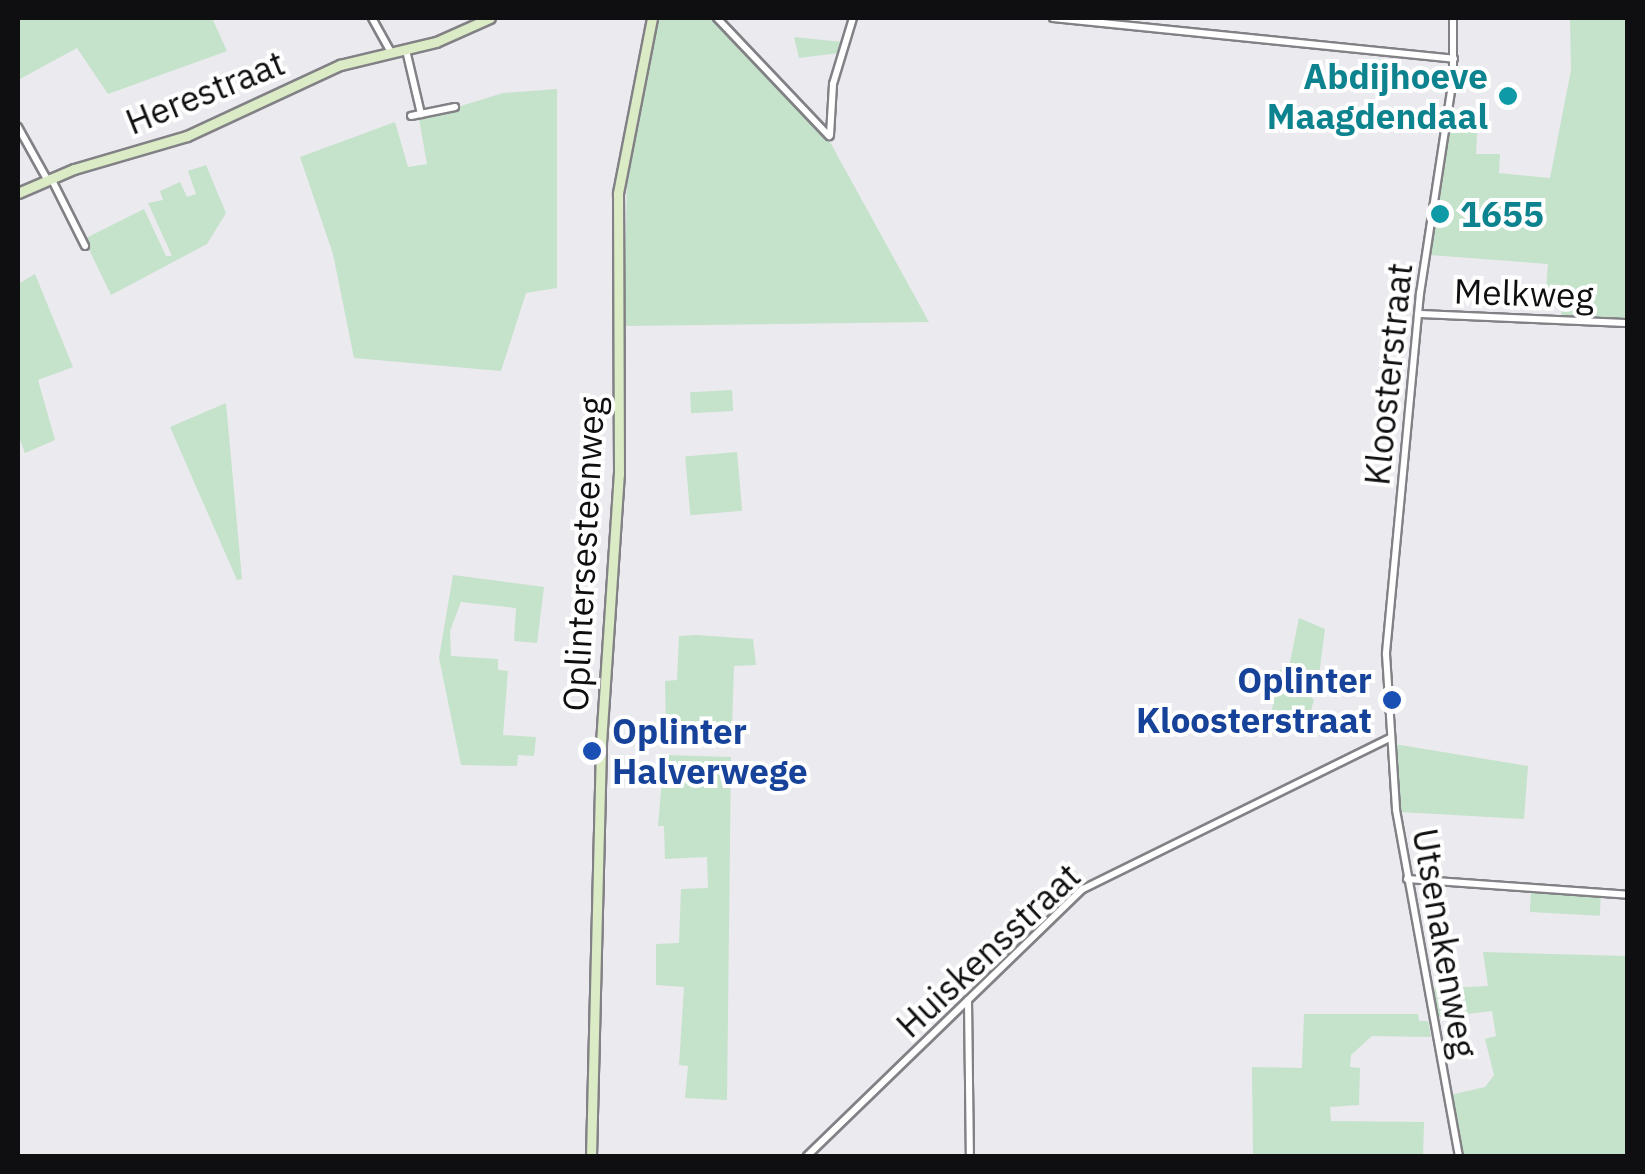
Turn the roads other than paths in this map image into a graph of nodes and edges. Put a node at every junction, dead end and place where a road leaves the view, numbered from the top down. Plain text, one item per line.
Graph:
1 (372, 18) edge
2 (490, 18) edge
3 (652, 18) edge
4 (718, 18) edge
5 (853, 18) edge
6 (1053, 18) edge
7 (1452, 18) edge
8 (405, 48) junction
9 (390, 51) junction
10 (1454, 59) junction
11 (455, 107) dead end
12 (421, 114) junction
13 (411, 116) dead end
14 (18, 127) edge
15 (49, 179) junction
16 (18, 194) edge
17 (85, 246) dead end
18 (1418, 314) junction
19 (1628, 323) edge
20 (1390, 738) junction
21 (1407, 879) junction
22 (1628, 895) edge
23 (968, 999) junction
24 (591, 1156) edge
25 (807, 1156) edge
26 (970, 1156) edge
27 (1460, 1156) edge

1 - 9 street
2 - 8 street, Herestraat
3 - 24 street, Oplintersesteenweg
4 - 5 street
6 - 10 street
7 - 10 street, Kloosterstraat
8 - 9 street, Herestraat
8 - 12 street
9 - 15 street, Herestraat
10 - 18 street, Kloosterstraat
11 - 12 street
12 - 13 street
14 - 15 street
15 - 16 street, Herestraat
15 - 17 street
18 - 19 street, Melkweg
18 - 20 street, Kloosterstraat
20 - 21 street, Utsenakenweg
20 - 23 street, Huiskensstraat
21 - 22 street
21 - 27 street, Utsenakenweg
23 - 25 street, Huiskensstraat
23 - 26 street

